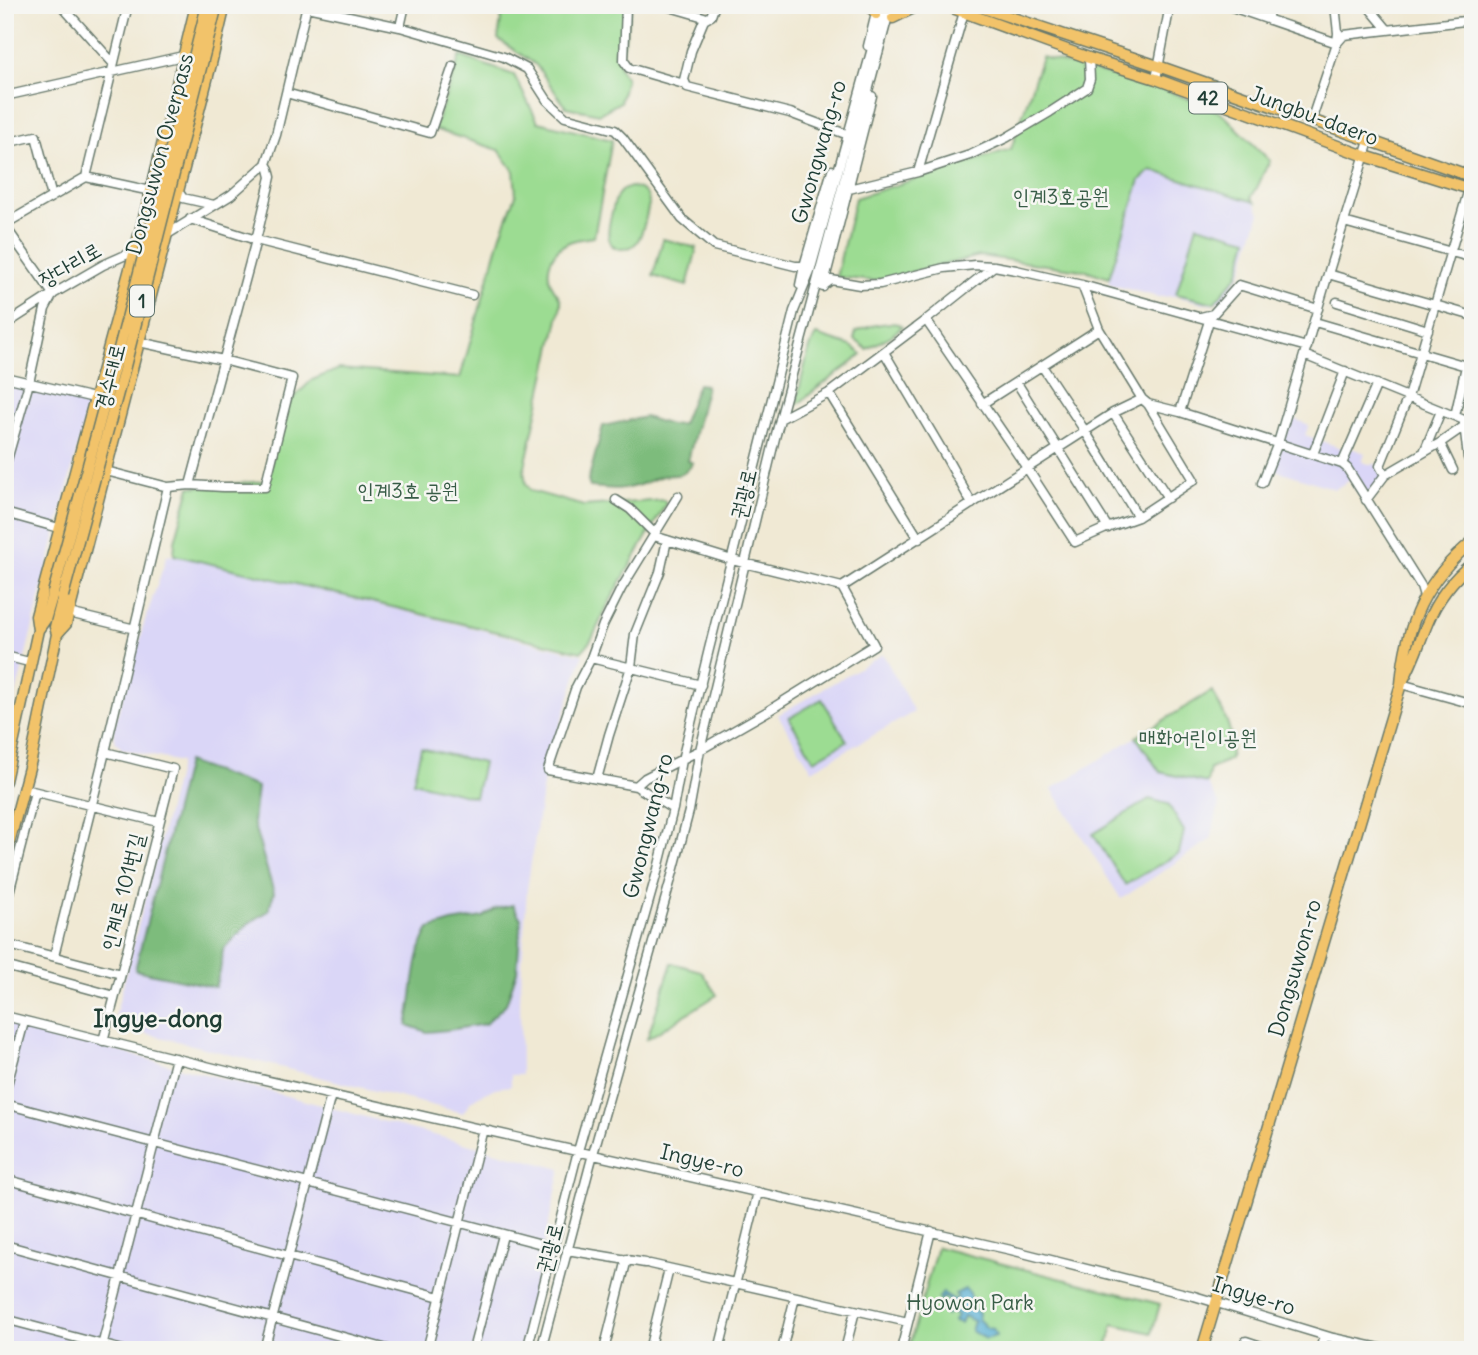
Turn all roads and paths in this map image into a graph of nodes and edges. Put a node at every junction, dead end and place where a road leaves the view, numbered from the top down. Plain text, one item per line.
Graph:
1 (61, 5) edge
2 (128, 5) edge
3 (196, 5) edge
4 (206, 5) edge
5 (218, 5) edge
6 (225, 5) edge
7 (405, 5) edge
8 (626, 5) edge
9 (663, 5) edge
10 (715, 5) edge
11 (870, 5) edge
12 (884, 5) edge
13 (891, 5) edge
14 (897, 5) edge
15 (920, 5) edge
16 (944, 5) edge
17 (974, 5) edge
18 (1170, 5) edge
19 (1226, 5) edge
20 (1266, 5) edge
21 (1335, 5) edge
22 (1367, 5) edge
23 (307, 6) edge
24 (877, 10) edge
25 (998, 10) edge
26 (964, 12) junction
27 (892, 18) junction
28 (704, 20) junction
29 (1269, 20) junction
30 (1473, 20) edge
31 (400, 27) junction
32 (1387, 29) junction
33 (1337, 43) junction
34 (183, 56) junction
35 (1089, 58) junction
36 (453, 66) dead end
37 (1158, 66) junction
38 (112, 67) junction
39 (1156, 79) junction
40 (684, 83) junction
41 (286, 93) junction
42 (5, 96) edge
43 (1311, 121) junction
44 (843, 134) junction
45 (1369, 141) junction
46 (5, 143) edge
47 (1365, 156) junction
48 (266, 164) junction
49 (1473, 166) edge
50 (1448, 169) junction
51 (918, 172) junction
52 (86, 177) junction
53 (1473, 177) edge
54 (849, 189) junction
55 (1471, 190) edge
56 (151, 191) junction
57 (178, 191) junction
58 (52, 197) junction
59 (214, 205) junction
60 (190, 219) junction
61 (1344, 222) junction
62 (5, 225) edge
63 (167, 235) junction
64 (256, 240) junction
65 (821, 246) junction
66 (133, 251) junction
67 (1451, 251) junction
68 (1473, 258) edge
69 (804, 266) junction
70 (994, 266) junction
71 (1328, 274) junction
72 (1082, 285) junction
73 (823, 286) junction
74 (52, 294) junction
75 (472, 295) dead end
76 (1337, 302) dead end
77 (1435, 306) junction
78 (811, 307) junction
79 (795, 309) junction
80 (1318, 309) junction
81 (1473, 316) edge
82 (1205, 319) junction
83 (926, 320) junction
84 (1315, 322) junction
85 (5, 325) edge
86 (1099, 329) junction
87 (1428, 330) junction
88 (139, 342) junction
89 (1306, 351) junction
90 (884, 352) junction
91 (1421, 353) junction
92 (223, 360) junction
93 (1042, 366) junction
94 (1470, 367) edge
95 (1345, 371) junction
96 (5, 377) edge
97 (29, 383) junction
98 (1017, 383) junction
99 (1377, 384) junction
100 (829, 393) junction
101 (1408, 397) junction
102 (94, 398) junction
103 (1145, 402) junction
104 (982, 404) junction
105 (1441, 411) junction
106 (1180, 412) junction
107 (1113, 413) junction
108 (1455, 416) junction
109 (780, 419) junction
110 (1467, 422) edge
111 (1085, 431) junction
112 (1278, 443) junction
113 (1440, 443) junction
114 (1058, 449) junction
115 (1424, 452) junction
116 (1313, 454) junction
117 (1473, 461) edge
118 (1342, 464) junction
119 (5, 467) edge
120 (1027, 468) junction
121 (1453, 470) dead end
122 (106, 471) junction
123 (1385, 475) junction
124 (1262, 483) dead end
125 (190, 485) junction
126 (168, 487) junction
127 (678, 496) dead end
128 (1168, 498) junction
129 (615, 500) dead end
130 (1366, 500) junction
131 (972, 504) junction
132 (5, 513) edge
133 (1138, 517) junction
134 (60, 528) junction
135 (1108, 528) junction
136 (654, 535) junction
137 (919, 539) junction
138 (667, 540) junction
139 (1473, 541) edge
140 (732, 560) junction
141 (745, 563) junction
142 (1473, 563) edge
143 (842, 587) junction
144 (58, 594) junction
145 (1424, 596) junction
146 (69, 612) junction
147 (135, 629) junction
148 (38, 630) junction
149 (57, 634) junction
150 (5, 656) edge
151 (591, 657) junction
152 (29, 662) junction
153 (631, 667) junction
154 (1401, 684) junction
155 (701, 685) junction
156 (1473, 704) edge
157 (699, 750) junction
158 (105, 752) junction
159 (682, 760) junction
160 (597, 779) junction
161 (5, 781) edge
162 (636, 786) junction
163 (23, 789) junction
164 (35, 792) junction
165 (91, 806) junction
166 (673, 809) junction
167 (159, 820) junction
168 (5, 857) edge
169 (18, 861) junction
170 (5, 908) edge
171 (5, 944) edge
172 (54, 957) junction
173 (5, 966) edge
174 (121, 974) junction
175 (115, 996) junction
176 (5, 1017) edge
177 (24, 1022) junction
178 (103, 1041) junction
179 (176, 1058) junction
180 (5, 1092) edge
181 (331, 1095) junction
182 (5, 1104) edge
183 (483, 1129) junction
184 (155, 1144) junction
185 (578, 1151) junction
186 (593, 1154) junction
187 (5, 1179) edge
188 (308, 1184) junction
189 (758, 1192) junction
190 (136, 1214) junction
191 (459, 1224) junction
192 (931, 1231) junction
193 (503, 1235) junction
194 (5, 1245) edge
195 (553, 1247) junction
196 (567, 1250) junction
197 (289, 1256) junction
198 (627, 1259) junction
199 (669, 1269) junction
200 (120, 1277) junction
201 (735, 1284) junction
202 (440, 1297) junction
203 (795, 1297) junction
204 (1216, 1303) junction
205 (855, 1311) junction
206 (273, 1318) junction
207 (5, 1319) edge
208 (908, 1322) junction
209 (1324, 1336) junction
210 (102, 1347) edge
211 (123, 1350) edge
212 (264, 1350) edge
213 (391, 1350) edge
214 (427, 1350) edge
215 (473, 1350) edge
216 (527, 1350) edge
217 (541, 1350) edge
218 (604, 1350) edge
219 (649, 1350) edge
220 (719, 1350) edge
221 (782, 1350) edge
222 (845, 1350) edge
223 (901, 1350) edge
224 (1202, 1350) edge
225 (1243, 1350) edge
226 (1273, 1350) edge
227 (1320, 1350) edge
228 (1389, 1350) edge

1 - 38 street
2 - 38 street
3 - 34 main road, 경수대로
4 - 144 main road, Dongsuwon Overpass / 1, bridge
5 - 144 main road, Dongsuwon Overpass / 1, bridge
6 - 57 main road, 경수대로
7 - 31 street
8 - 40 street
9 - 28 street
10 - 28 street
11 - 24 main road
12 - 65 street
13 - 65 street
14 - 27 street
15 - 27 main road
16 - 26 main road, Jungbu-daero / 42
17 - 25 main road, Jungbu-daero / 42
18 - 37 street
19 - 29 street
20 - 29 street
21 - 33 street
22 - 32 street
23 - 31 street
23 - 41 street
24 - 44 street, Gwongwang-ro
25 - 37 main road, Jungbu-daero / 42
26 - 35 main road, Jungbu-daero / 42
26 - 51 street
27 - 54 street, Gwongwang-ro
28 - 40 street
29 - 33 street
30 - 32 street
31 - 69 street
32 - 33 street
33 - 43 street
34 - 38 street
34 - 56 main road, 경수대로
35 - 39 main road, Jungbu-daero / 42
35 - 51 street
36 - 41 street
37 - 39 street
37 - 43 main road, Jungbu-daero / 42
38 - 42 street
38 - 52 street
39 - 47 main road, Jungbu-daero / 42
40 - 44 street
41 - 48 street
43 - 45 main road, Jungbu-daero / 42
44 - 69 street, Gwongwang-ro
45 - 47 street
45 - 50 main road, Jungbu-daero / 42
46 - 58 street
47 - 55 main road, Jungbu-daero / 42
47 - 61 street
48 - 59 street, 장다리로
48 - 64 street
49 - 50 main road
50 - 53 main road, Jungbu-daero / 42
51 - 54 street
52 - 56 street
52 - 58 street
54 - 73 street, Gwongwang-ro
55 - 67 street
56 - 66 main road, 경수대로
57 - 59 street
57 - 63 main road, 경수대로
58 - 62 street
59 - 60 street, 장다리로
60 - 63 street, 장다리로
60 - 64 street
61 - 67 street
61 - 71 street
62 - 74 street
63 - 66 street, 장다리로
63 - 88 main road, 경수대로
64 - 75 street
64 - 92 street
65 - 78 street, 권광로
65 - 79 street, Gwongwang-ro
66 - 74 street, 장다리로
66 - 102 main road, 경수대로
67 - 68 street
67 - 77 street
69 - 79 street, Gwongwang-ro
70 - 72 street
70 - 73 street
70 - 83 street
71 - 77 street
71 - 80 street
72 - 82 street
72 - 86 street
73 - 78 street, Gwongwang-ro
74 - 85 street, 장다리로
74 - 97 street
76 - 87 street
77 - 81 street
77 - 87 street
78 - 109 street, 권광로
79 - 140 street, Gwongwang-ro
80 - 82 street
80 - 84 street
82 - 89 street
82 - 106 street
83 - 90 street
83 - 104 street
84 - 89 street
84 - 91 street
86 - 93 street
86 - 103 street
87 - 91 street
88 - 92 street
88 - 122 main road, 경수대로
89 - 95 street
89 - 112 street
90 - 100 street
90 - 131 street
91 - 94 street
91 - 101 street
92 - 125 street
92 - 125 street
93 - 98 street
93 - 111 street
94 - 108 street
95 - 99 street
95 - 116 street
96 - 97 street
97 - 102 street
97 - 119 street
98 - 104 street
98 - 114 street
99 - 101 street
99 - 118 street
100 - 109 street
100 - 137 street
101 - 105 street
101 - 123 street
102 - 134 main road, 경수대로
103 - 106 street
103 - 107 street
103 - 128 street
104 - 120 street
105 - 108 street
105 - 115 street
106 - 112 street
107 - 111 street
107 - 128 street
108 - 110 street
109 - 141 street, 권광로
110 - 113 street
110 - 117 street
111 - 114 street
111 - 133 street
112 - 116 street
112 - 124 street
113 - 115 street
113 - 121 street
114 - 120 street
114 - 135 street
115 - 123 street
116 - 118 street
118 - 130 street
120 - 131 street
120 - 135 street
122 - 126 street
122 - 146 main road, 경수대로
123 - 130 street
125 - 126 street
126 - 147 street
127 - 136 street
128 - 133 street
129 - 136 street
130 - 145 street
131 - 137 street
132 - 134 street
133 - 135 street
134 - 148 main road, 경수대로
136 - 138 street
136 - 151 street
137 - 143 street
138 - 140 street
138 - 153 street
139 - 145 main road, Dongsuwon-ro
140 - 141 street
140 - 155 street, Gwongwang-ro
141 - 143 street
141 - 157 street, 권광로
142 - 154 main road
143 - 157 street
144 - 148 main road, 1
144 - 149 main road, 1
145 - 154 main road, Dongsuwon-ro
146 - 147 street
146 - 149 main road, 경수대로
147 - 158 street
148 - 152 main road, 1
149 - 163 main road, 1
150 - 152 street
151 - 153 street
151 - 160 street
152 - 161 main road, 1
153 - 155 street
153 - 160 street
154 - 156 street
154 - 204 main road, Dongsuwon-ro
155 - 159 street, Gwongwang-ro
157 - 159 street
157 - 186 street, 권광로
158 - 165 street
158 - 167 street, 인계로 101번길
159 - 162 street
159 - 166 street, Gwongwang-ro
160 - 162 street
162 - 166 street
163 - 164 street
163 - 168 main road, 1
164 - 165 street
164 - 169 street
165 - 167 street
165 - 172 street
166 - 185 street, Gwongwang-ro
167 - 174 street, 인계로 101번길
168 - 169 street
169 - 170 street
171 - 172 street
172 - 174 street
173 - 175 street
174 - 175 street, 인계로 101번길
175 - 178 street
176 - 177 street, Ingye-ro
177 - 178 street, Ingye-ro
177 - 180 street
178 - 179 street, Ingye-ro
179 - 181 street, Ingye-ro
179 - 184 street
181 - 183 street, Ingye-ro
181 - 188 street
182 - 184 street
183 - 185 street, Ingye-ro
183 - 191 street
184 - 188 street
184 - 190 street
185 - 186 street, Ingye-ro
185 - 195 street, Gwongwang-ro
186 - 189 street, Ingye-ro
186 - 196 street, 권광로
187 - 190 street
188 - 191 street
188 - 197 street
189 - 192 street, Ingye-ro
189 - 201 street
190 - 197 street
190 - 200 street
191 - 193 street
191 - 202 street
192 - 204 street, Ingye-ro
192 - 208 street
193 - 195 street
193 - 215 street
194 - 200 street
195 - 216 street, Gwongwang-ro
196 - 198 street
196 - 217 street, 권광로
197 - 202 street
197 - 206 street
198 - 199 street
198 - 218 street
199 - 201 street
199 - 219 street
200 - 206 street
200 - 210 street
201 - 203 street
201 - 220 street
202 - 214 street
203 - 205 street
203 - 221 street
204 - 209 street, Ingye-ro
204 - 224 main road, Dongsuwon-ro
205 - 208 street
205 - 222 street
206 - 212 street
206 - 213 street
207 - 210 street
208 - 223 street
209 - 227 street
209 - 228 street, Ingye-ro
210 - 211 street
225 - 226 street

